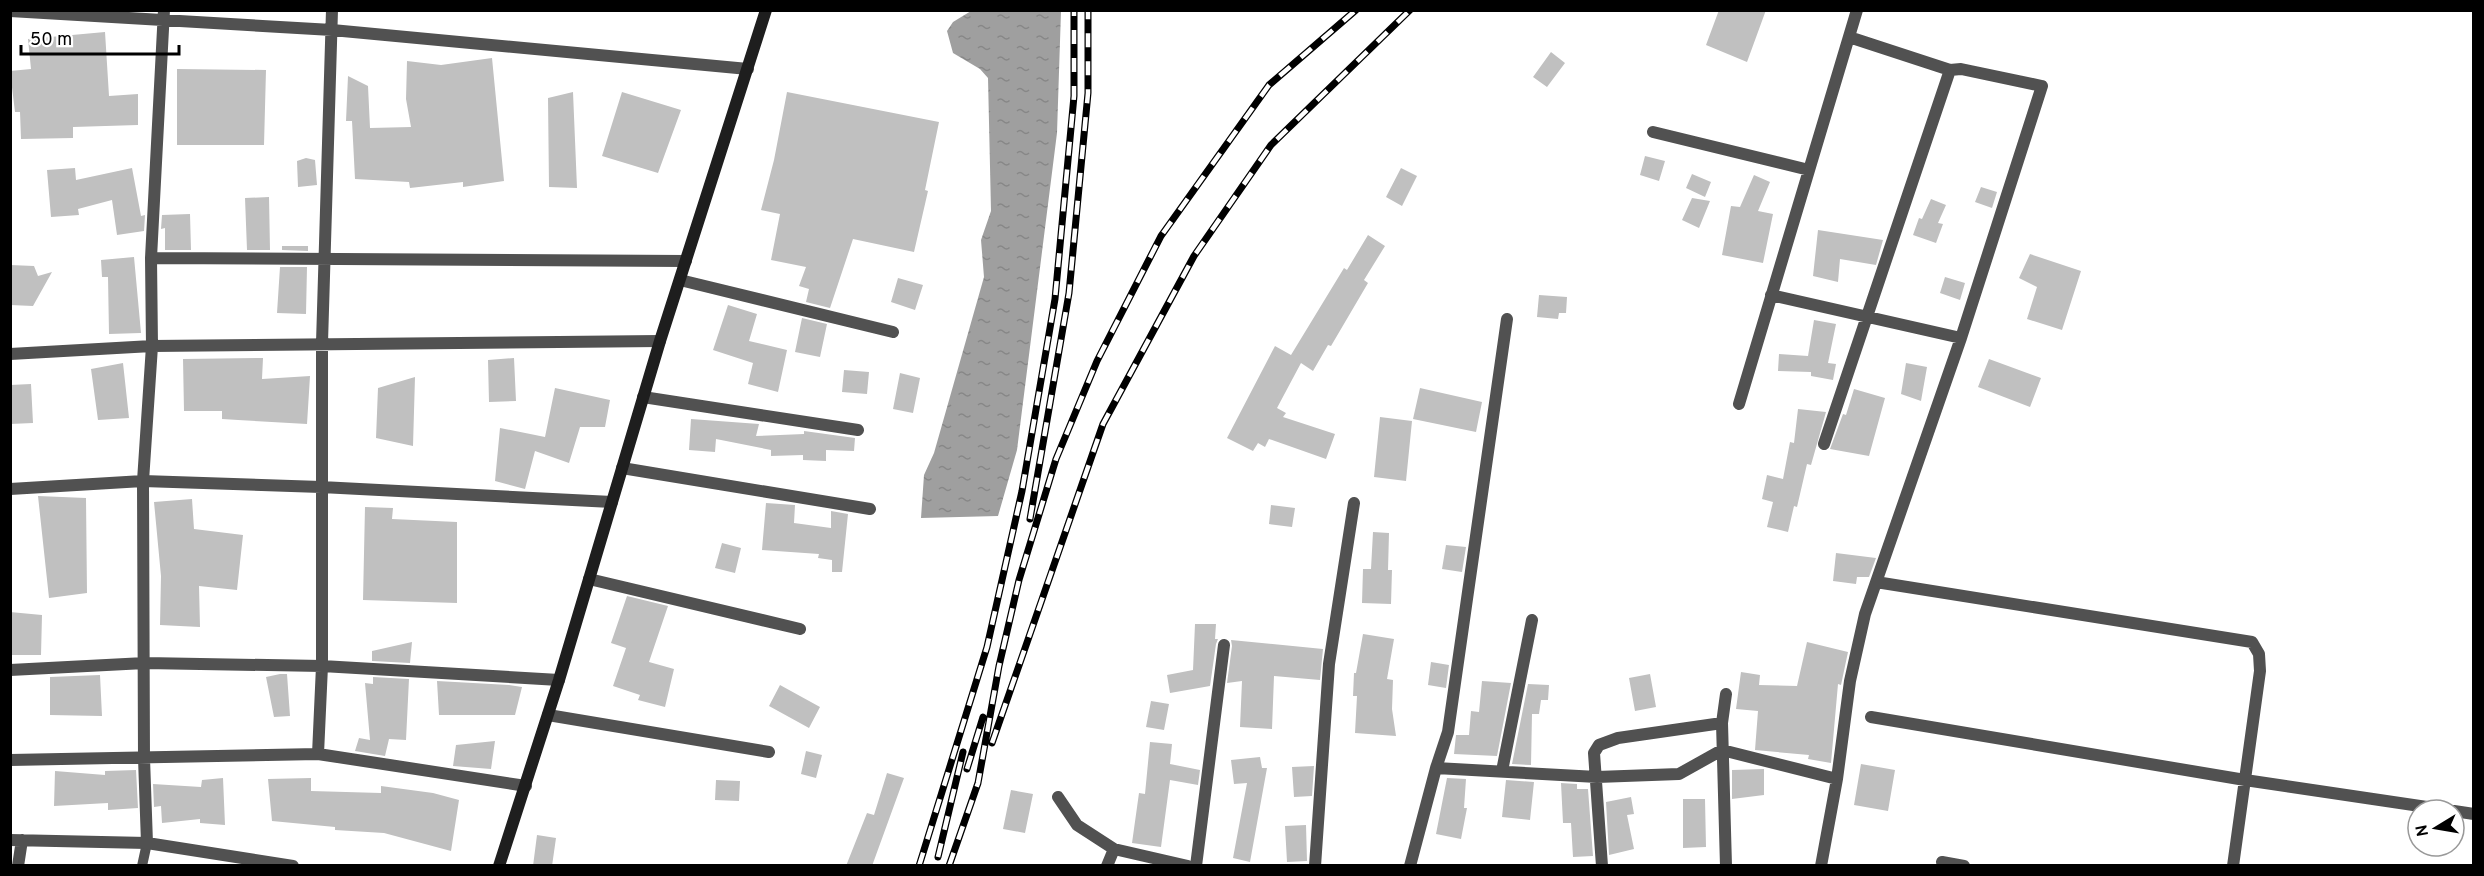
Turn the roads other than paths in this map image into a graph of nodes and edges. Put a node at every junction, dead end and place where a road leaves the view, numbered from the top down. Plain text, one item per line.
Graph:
1 (332, 10) edge
2 (766, 10) edge
3 (1857, 10) edge
4 (10, 11) edge
5 (164, 15) edge
6 (332, 30) junction
7 (1849, 37) junction
8 (748, 69) junction
9 (1950, 70) junction
10 (1653, 132) dead end
11 (1809, 170) junction
12 (152, 258) junction
13 (326, 258) junction
14 (686, 261) junction
15 (680, 280) junction
16 (1772, 295) junction
17 (1867, 315) junction
18 (1507, 320) dead end
19 (892, 332) dead end
20 (1961, 338) junction
21 (660, 341) junction
22 (322, 343) junction
23 (152, 346) junction
24 (10, 354) edge
25 (643, 397) junction
26 (1739, 404) dead end
27 (858, 430) dead end
28 (1824, 444) dead end
29 (622, 468) junction
30 (143, 482) junction
31 (321, 487) junction
32 (10, 489) edge
33 (612, 502) junction
34 (1354, 503) dead end
35 (870, 509) dead end
36 (589, 579) junction
37 (1876, 582) junction
38 (1533, 620) dead end
39 (800, 629) dead end
40 (1224, 645) dead end
41 (144, 663) junction
42 (322, 666) junction
43 (10, 670) edge
44 (559, 680) junction
45 (1726, 694) dead end
46 (548, 714) junction
47 (1870, 717) dead end
48 (1722, 723) junction
49 (1722, 750) junction
50 (769, 752) dead end
51 (318, 753) junction
52 (144, 758) junction
53 (10, 760) edge
54 (1436, 768) junction
55 (1502, 771) junction
56 (1597, 777) junction
57 (1837, 779) junction
58 (2245, 780) junction
59 (526, 786) junction
60 (1058, 797) dead end
61 (2406, 804) edge
62 (16, 840) edge
63 (147, 843) junction
64 (1114, 849) junction
65 (1942, 862) dead end
66 (18, 866) edge
67 (142, 866) edge
68 (294, 866) edge
69 (499, 866) edge
70 (1107, 866) edge
71 (1188, 866) edge
72 (1196, 866) edge
73 (1315, 866) edge
74 (1410, 866) edge
75 (1602, 866) edge
76 (1726, 866) edge
77 (1821, 866) edge
78 (1964, 866) edge
79 (2234, 866) edge

1 - 6 street
2 - 8 street
3 - 7 street
4 - 5 street
5 - 6 street
5 - 12 street
6 - 8 street
6 - 13 street
7 - 9 street
7 - 11 street
8 - 14 street
9 - 17 street
9 - 20 street
10 - 11 street
11 - 16 street
12 - 13 street
12 - 23 street
13 - 14 street
13 - 22 street
14 - 15 street
15 - 19 street
15 - 21 street
16 - 17 street
16 - 26 street
17 - 20 street
17 - 28 street
18 - 54 street
20 - 37 street
21 - 22 street
21 - 25 street
22 - 23 street
22 - 31 street
23 - 24 street
23 - 30 street
25 - 27 street
25 - 29 street
29 - 33 street
29 - 35 street
30 - 31 street
30 - 32 street
30 - 41 street
31 - 33 street
31 - 42 street
33 - 36 street
34 - 73 street
36 - 39 street
36 - 44 street
37 - 57 street
37 - 58 street
38 - 55 street
40 - 72 street
41 - 42 street
41 - 43 street
41 - 52 street
42 - 44 street
42 - 51 street
44 - 46 street
45 - 48 street
46 - 50 street
46 - 59 street
47 - 58 street
48 - 49 street
48 - 56 street
49 - 56 street
49 - 57 street
49 - 76 street
51 - 52 street
51 - 59 street
52 - 53 street
52 - 63 street
54 - 55 street
54 - 74 street
55 - 56 street
56 - 75 street
57 - 77 street
58 - 61 street
58 - 79 street
59 - 69 street
60 - 64 street
62 - 63 street
62 - 66 street
63 - 67 lane
63 - 68 street
64 - 70 street
64 - 71 street
65 - 78 street

